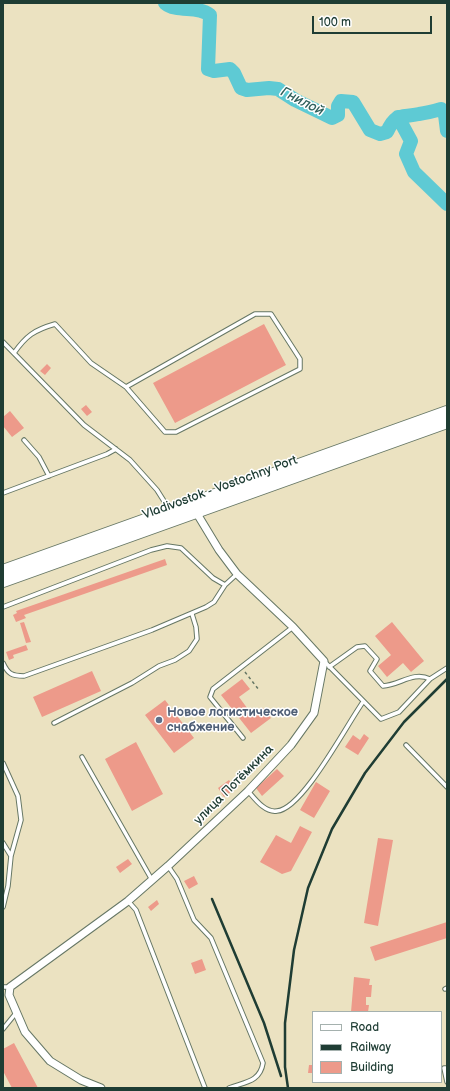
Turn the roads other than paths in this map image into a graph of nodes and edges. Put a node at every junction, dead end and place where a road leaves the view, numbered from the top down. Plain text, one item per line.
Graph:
1 (3, 342) edge
2 (14, 354) junction
3 (126, 387) junction
4 (447, 412) edge
5 (447, 422) edge
6 (24, 440) dead end
7 (116, 449) junction
8 (49, 476) junction
9 (3, 493) edge
10 (170, 511) junction
11 (196, 512) junction
12 (3, 571) edge
13 (237, 574) junction
14 (3, 581) edge
15 (225, 585) junction
16 (3, 607) edge
17 (192, 614) junction
18 (292, 627) junction
19 (3, 663) edge
20 (327, 664) junction
21 (447, 668) edge
22 (430, 679) junction
23 (363, 702) junction
24 (54, 723) dead end
25 (243, 738) dead end
26 (406, 746) dead end
27 (82, 757) dead end
28 (3, 763) edge
29 (447, 787) edge
30 (248, 791) junction
31 (3, 843) edge
32 (11, 856) junction
33 (168, 866) junction
34 (152, 880) junction
35 (128, 901) junction
36 (3, 907) edge
37 (6, 987) edge
38 (17, 1012) junction
39 (3, 1029) edge
40 (444, 1068) edge
41 (447, 1082) edge
42 (101, 1088) edge
43 (205, 1088) edge
44 (229, 1088) edge

1 - 2 lane
2 - 3 lane
2 - 7 lane
3 - 3 lane
4 - 10 highway, Vladivostok - Vostochny Port
5 - 11 highway, Vladivostok - Vostochny Port
6 - 8 lane
7 - 8 lane
7 - 10 lane
8 - 9 lane
10 - 12 highway, Vladivostok - Vostochny Port
11 - 13 street
11 - 14 highway, Vladivostok - Vostochny Port
13 - 15 lane
13 - 18 street
15 - 16 lane
15 - 17 lane
17 - 19 lane
17 - 24 lane
18 - 20 street
18 - 25 lane
20 - 22 lane
20 - 23 lane
20 - 30 street, улица Потёмкина
21 - 22 lane
22 - 23 lane
23 - 30 lane
26 - 29 lane
27 - 34 lane
28 - 32 lane
30 - 33 street, улица Потёмкина
31 - 32 lane
32 - 36 lane
33 - 34 street, улица Потёмкина
33 - 44 lane
34 - 35 street, улица Потёмкина
35 - 37 street, улица Потёмкина
35 - 43 lane
37 - 38 street
38 - 39 lane
38 - 42 street
40 - 41 lane

